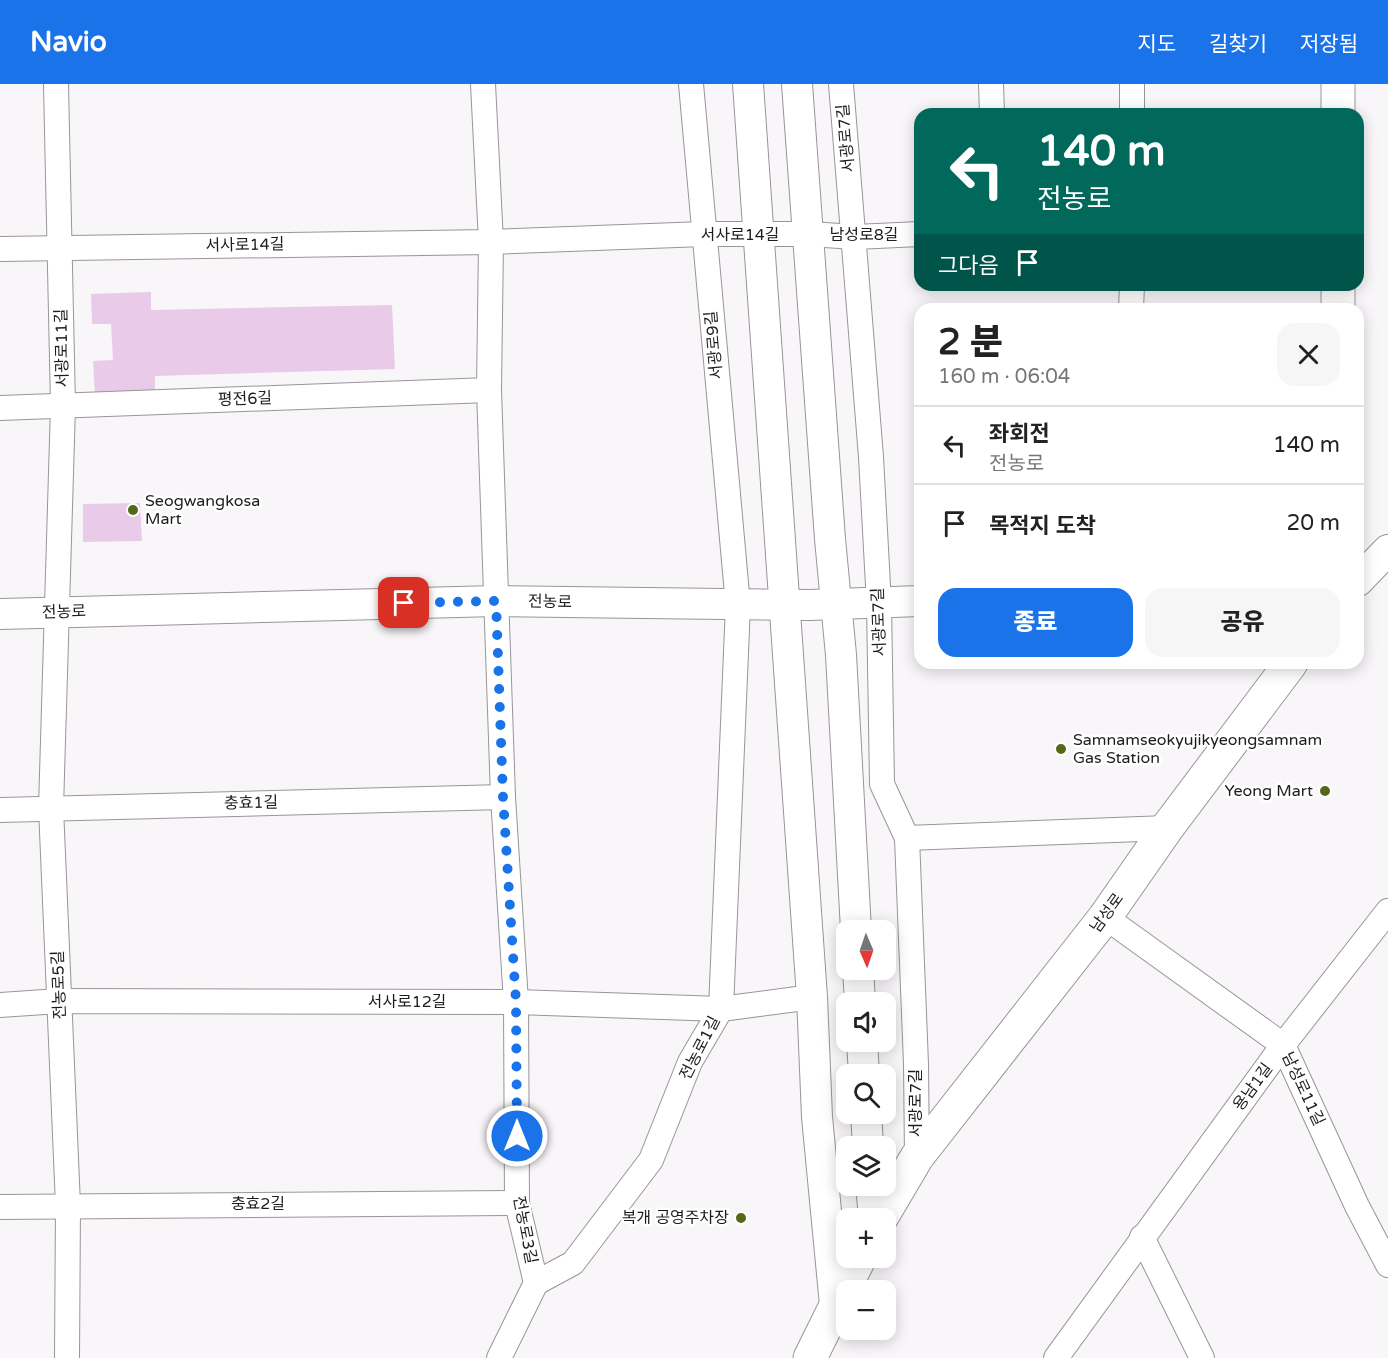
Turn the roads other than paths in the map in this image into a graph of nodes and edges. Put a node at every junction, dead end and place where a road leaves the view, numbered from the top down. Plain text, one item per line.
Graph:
1 (56, 84) edge
2 (483, 84) edge
3 (691, 84) edge
4 (748, 84) edge
5 (797, 84) edge
6 (841, 84) edge
7 (991, 84) edge
8 (1132, 84) edge
9 (1338, 84) edge
10 (992, 108) edge
11 (1132, 108) edge
12 (1338, 108) edge
13 (704, 234) junction
14 (809, 234) junction
15 (914, 234) edge
16 (760, 235) junction
17 (855, 237) junction
18 (491, 242) junction
19 (61, 248) junction
20 (0, 249) edge
21 (489, 390) junction
22 (63, 406) junction
23 (0, 408) edge
24 (1388, 549) edge
25 (1364, 575) edge
26 (496, 601) junction
27 (914, 601) edge
28 (836, 603) junction
29 (879, 604) junction
30 (738, 605) junction
31 (786, 605) junction
32 (58, 612) junction
33 (0, 614) edge
34 (1286, 669) edge
35 (503, 797) junction
36 (51, 808) junction
37 (0, 810) edge
38 (1167, 828) junction
39 (907, 838) junction
40 (1388, 911) edge
41 (1105, 917) junction
42 (855, 920) edge
43 (812, 997) junction
44 (59, 1001) junction
45 (516, 1002) junction
46 (0, 1005) edge
47 (720, 1008) junction
48 (1283, 1045) junction
49 (917, 1156) junction
50 (517, 1203) junction
51 (68, 1205) junction
52 (0, 1207) edge
53 (887, 1208) edge
54 (1142, 1237) junction
55 (1388, 1265) edge
56 (854, 1268) edge
57 (536, 1282) junction
58 (835, 1305) junction
59 (67, 1358) edge
60 (499, 1358) edge
61 (810, 1358) edge
62 (1056, 1358) edge
63 (1202, 1358) edge

1 - 19 street, 서광로11길
2 - 18 street
3 - 13 street, 서광로9길
4 - 16 street
5 - 14 street
6 - 17 street, 서광로7길
7 - 10 street
8 - 11 street
9 - 12 main road
13 - 16 street, 서사로14길
13 - 18 street, 서사로14길
13 - 30 street, 서광로9길
14 - 16 street, 서사로14길
14 - 17 street, 남성로8길
14 - 28 street
15 - 17 street, 남성로8길
16 - 31 street
17 - 29 street, 서광로7길
18 - 19 street, 서사로14길
18 - 21 street
19 - 20 street, 서사로14길
19 - 22 street, 서광로11길
21 - 22 street, 평전6길
21 - 26 street
22 - 23 street, 평전6길
22 - 32 street, 서광로11길
24 - 25 street
26 - 30 street, 전농로
26 - 32 street, 전농로
26 - 35 street, 전농로3길
27 - 29 street, 전농로
28 - 29 street, 전농로
28 - 31 street, 전농로
28 - 42 street
29 - 39 street, 서광로7길
30 - 31 street, 전농로
30 - 47 street, 전농로1길
31 - 43 street
32 - 33 street, 전농로
32 - 36 street, 전농로5길
34 - 38 main road, 남성로
35 - 36 street, 충효1길
35 - 45 street, 전농로3길
36 - 37 street, 충효1길
36 - 44 street, 전농로5길
38 - 39 street
38 - 41 main road, 남성로
39 - 49 street, 서광로7길
40 - 48 street, 용남1길
41 - 48 street, 남성로11길
41 - 49 main road, 남성로
43 - 47 street, 서사로12길
43 - 58 street
44 - 45 street, 서사로12길
44 - 46 street, 서사로12길
44 - 51 street, 전농로5길
45 - 47 street, 서사로12길
45 - 50 street, 전농로3길
47 - 57 street, 전농로1길
48 - 54 street, 용남1길
48 - 55 street, 남성로11길
49 - 53 main road, 남성로
50 - 51 street, 충효2길
50 - 57 street, 전농로3길
51 - 52 street, 충효2길
51 - 59 street, 전농로5길
54 - 62 street, 용남1길
54 - 63 street
56 - 58 main road
57 - 60 street
58 - 61 main road

